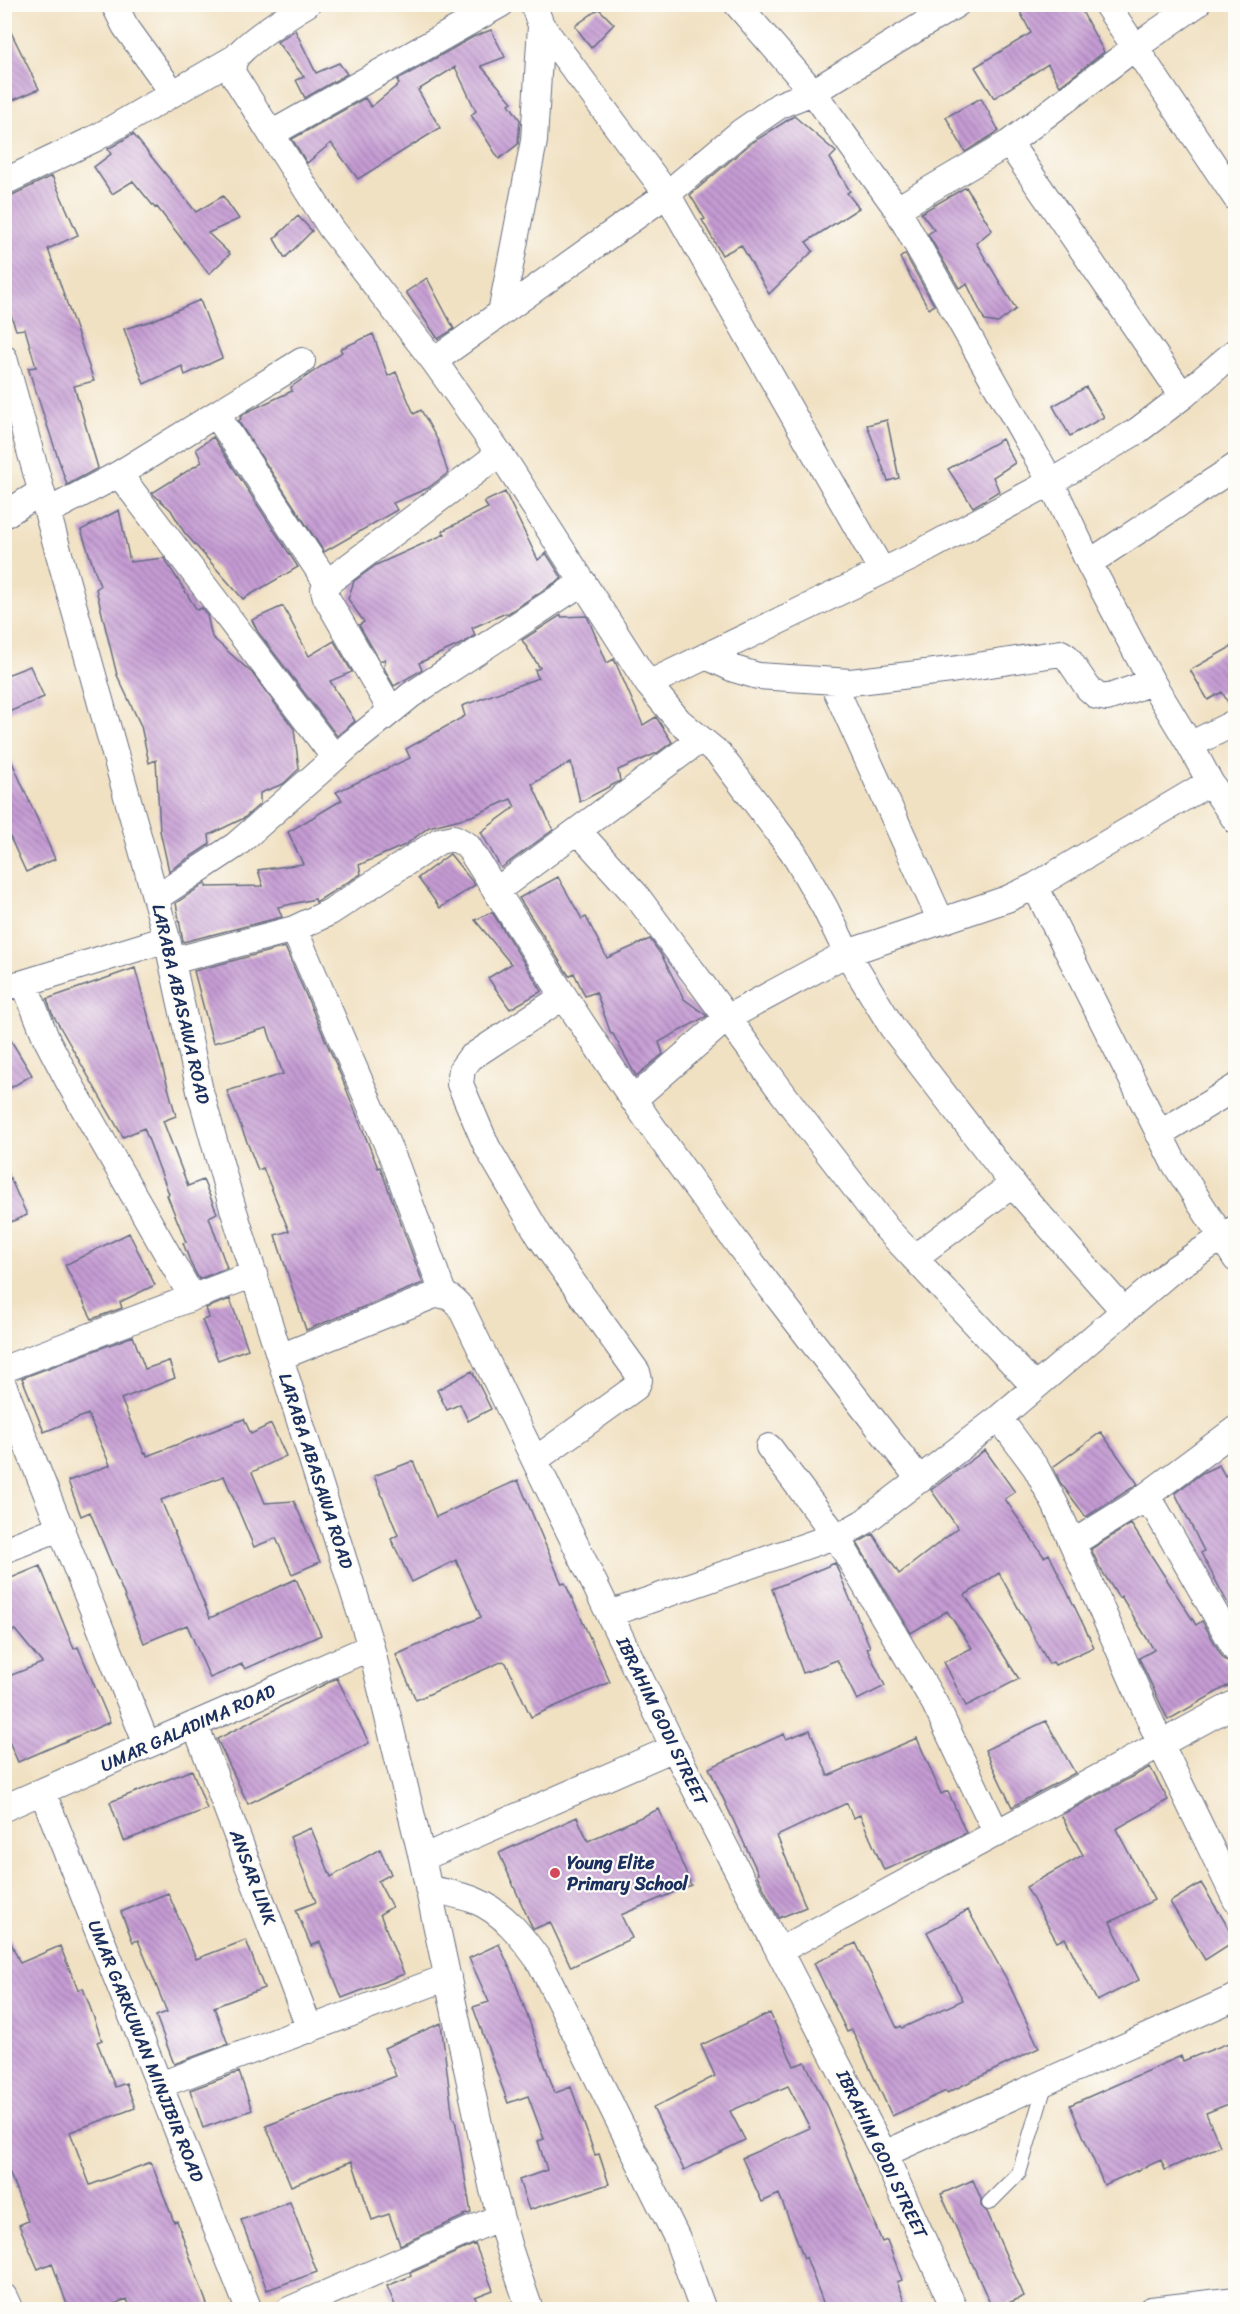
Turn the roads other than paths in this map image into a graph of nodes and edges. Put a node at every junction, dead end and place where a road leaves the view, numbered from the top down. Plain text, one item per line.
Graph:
1 (114, 4) edge
2 (501, 4) edge
3 (737, 4) edge
4 (1106, 4) edge
5 (1197, 4) edge
6 (302, 6) edge
7 (942, 8) edge
8 (537, 15) edge
9 (1134, 48) junction
10 (236, 57) junction
11 (813, 92) junction
12 (173, 93) junction
13 (271, 134) junction
14 (1009, 143) junction
15 (4, 182) edge
16 (667, 194) junction
17 (1236, 198) edge
18 (897, 209) junction
19 (501, 313) junction
20 (1236, 351) edge
21 (4, 358) edge
22 (302, 361) dead end
23 (434, 361) junction
24 (1183, 396) junction
25 (216, 414) junction
26 (499, 454) junction
27 (1236, 466) edge
28 (119, 474) junction
29 (1051, 482) junction
30 (44, 502) junction
31 (4, 515) edge
32 (1089, 562) junction
33 (882, 572) junction
34 (583, 582) junction
35 (327, 583) junction
36 (706, 656) junction
37 (832, 681) junction
38 (1152, 682) junction
39 (648, 684) junction
40 (392, 710) junction
41 (1236, 722) edge
42 (701, 739) junction
43 (1190, 745) junction
44 (335, 758) junction
45 (1210, 782) junction
46 (1236, 821) edge
47 (578, 831) junction
48 (1035, 886) junction
49 (496, 891) junction
50 (156, 898) junction
51 (940, 921) junction
52 (294, 929) junction
53 (170, 950) junction
54 (847, 953) junction
55 (10, 985) edge
56 (564, 996) junction
57 (727, 1018) junction
58 (1236, 1088) edge
59 (633, 1100) junction
60 (1159, 1134) junction
61 (1013, 1184) junction
62 (1228, 1233) edge
63 (914, 1258) junction
64 (1236, 1259) edge
65 (254, 1274) junction
66 (443, 1293) junction
67 (192, 1297) junction
68 (1124, 1311) junction
69 (280, 1357) junction
70 (4, 1369) edge
71 (4, 1387) edge
72 (1035, 1387) junction
73 (999, 1418) junction
74 (1236, 1428) edge
75 (769, 1447) dead end
76 (535, 1460) junction
77 (920, 1480) junction
78 (1134, 1504) junction
79 (62, 1527) junction
80 (836, 1536) junction
81 (1073, 1543) junction
82 (4, 1550) edge
83 (609, 1614) junction
84 (371, 1647) junction
85 (1236, 1650) edge
86 (1236, 1703) edge
87 (195, 1724) junction
88 (147, 1745) junction
89 (1161, 1745) junction
90 (674, 1748) junction
91 (43, 1793) junction
92 (4, 1808) edge
93 (997, 1834) junction
94 (422, 1857) junction
95 (1226, 1857) edge
96 (428, 1887) junction
97 (1236, 1900) edge
98 (779, 1952) junction
99 (448, 1977) junction
100 (1236, 1997) edge
101 (310, 2030) junction
102 (1046, 2082) junction
103 (160, 2085) junction
104 (884, 2154) junction
105 (989, 2203) dead end
106 (500, 2217) junction
107 (4, 2297) edge
108 (1236, 2300) edge
109 (10, 2310) edge
110 (249, 2310) edge
111 (289, 2310) edge
112 (530, 2310) edge
113 (703, 2310) edge
114 (956, 2310) edge
115 (1151, 2310) edge

1 - 12 street
2 - 13 street
3 - 11 street
4 - 9 street
5 - 9 street
6 - 10 street
7 - 11 street
8 - 16 street
8 - 19 street
9 - 14 street
9 - 17 street
10 - 12 street
10 - 13 street
11 - 16 street
11 - 18 street
12 - 15 street
13 - 23 street
14 - 18 street
14 - 24 street
16 - 19 street
16 - 33 street
18 - 29 street
19 - 23 street
20 - 24 street
21 - 30 street, LARABA ABASAWA ROAD
22 - 25 street
23 - 26 street
24 - 29 street
25 - 28 street
25 - 35 street
26 - 34 street
26 - 35 street
27 - 32 street
28 - 30 street
28 - 44 street
29 - 32 street
29 - 33 street
30 - 31 street
30 - 50 street, LARABA ABASAWA ROAD
32 - 38 street
33 - 36 street
34 - 39 street
34 - 40 street
35 - 40 street
36 - 37 street
36 - 39 street
37 - 38 street
37 - 51 street
38 - 43 street
39 - 42 street
40 - 44 street
41 - 43 street
42 - 47 street
42 - 54 street
43 - 45 street
44 - 50 street
45 - 46 street
45 - 48 street
47 - 49 street
47 - 57 street
48 - 51 street
48 - 60 street
49 - 52 street
49 - 56 street
50 - 53 street, LARABA ABASAWA ROAD
51 - 54 street
52 - 53 street
52 - 66 street
53 - 55 street
53 - 65 street, LARABA ABASAWA ROAD
54 - 57 street
54 - 61 street
55 - 67 street
56 - 59 street
56 - 76 street
57 - 59 street
57 - 63 street
58 - 60 street
59 - 77 street
60 - 62 street
61 - 63 street
61 - 68 street
62 - 64 street
62 - 68 street
63 - 72 street
65 - 67 street
65 - 69 street, LARABA ABASAWA ROAD
66 - 69 street
66 - 76 street, IBRAHIM GODI STREET
67 - 70 street
68 - 72 street
69 - 84 street, LARABA ABASAWA ROAD
71 - 79 street
72 - 73 street
73 - 77 street
73 - 81 street
74 - 78 street
75 - 80 street
76 - 83 street, IBRAHIM GODI STREET
77 - 80 street
78 - 81 street
78 - 85 street
79 - 82 street
79 - 88 street
80 - 83 street
80 - 93 street
81 - 89 street
83 - 90 street, IBRAHIM GODI STREET
84 - 87 street, UMAR GALADIMA ROAD
84 - 94 street, LARABA ABASAWA ROAD
86 - 89 street
87 - 88 street, UMAR GALADIMA ROAD
87 - 101 street, ANSAR LINK
88 - 91 street, UMAR GALADIMA ROAD
89 - 93 street
89 - 95 street
90 - 94 street
90 - 98 street, IBRAHIM GODI STREET
91 - 92 street, UMAR GALADIMA ROAD
91 - 103 street, UMAR GARKUWAN MINJIBIR ROAD
93 - 98 street
94 - 96 street, LARABA ABASAWA ROAD
95 - 97 street
96 - 99 street, LARABA ABASAWA ROAD
96 - 113 street
98 - 104 street, IBRAHIM GODI STREET
99 - 101 street
99 - 106 street, LARABA ABASAWA ROAD
100 - 102 street
101 - 103 street
102 - 104 street
102 - 105 lane
103 - 110 street, UMAR GARKUWAN MINJIBIR ROAD
104 - 114 street, IBRAHIM GODI STREET
106 - 111 street
106 - 112 street, LARABA ABASAWA ROAD
107 - 109 street
108 - 115 street

